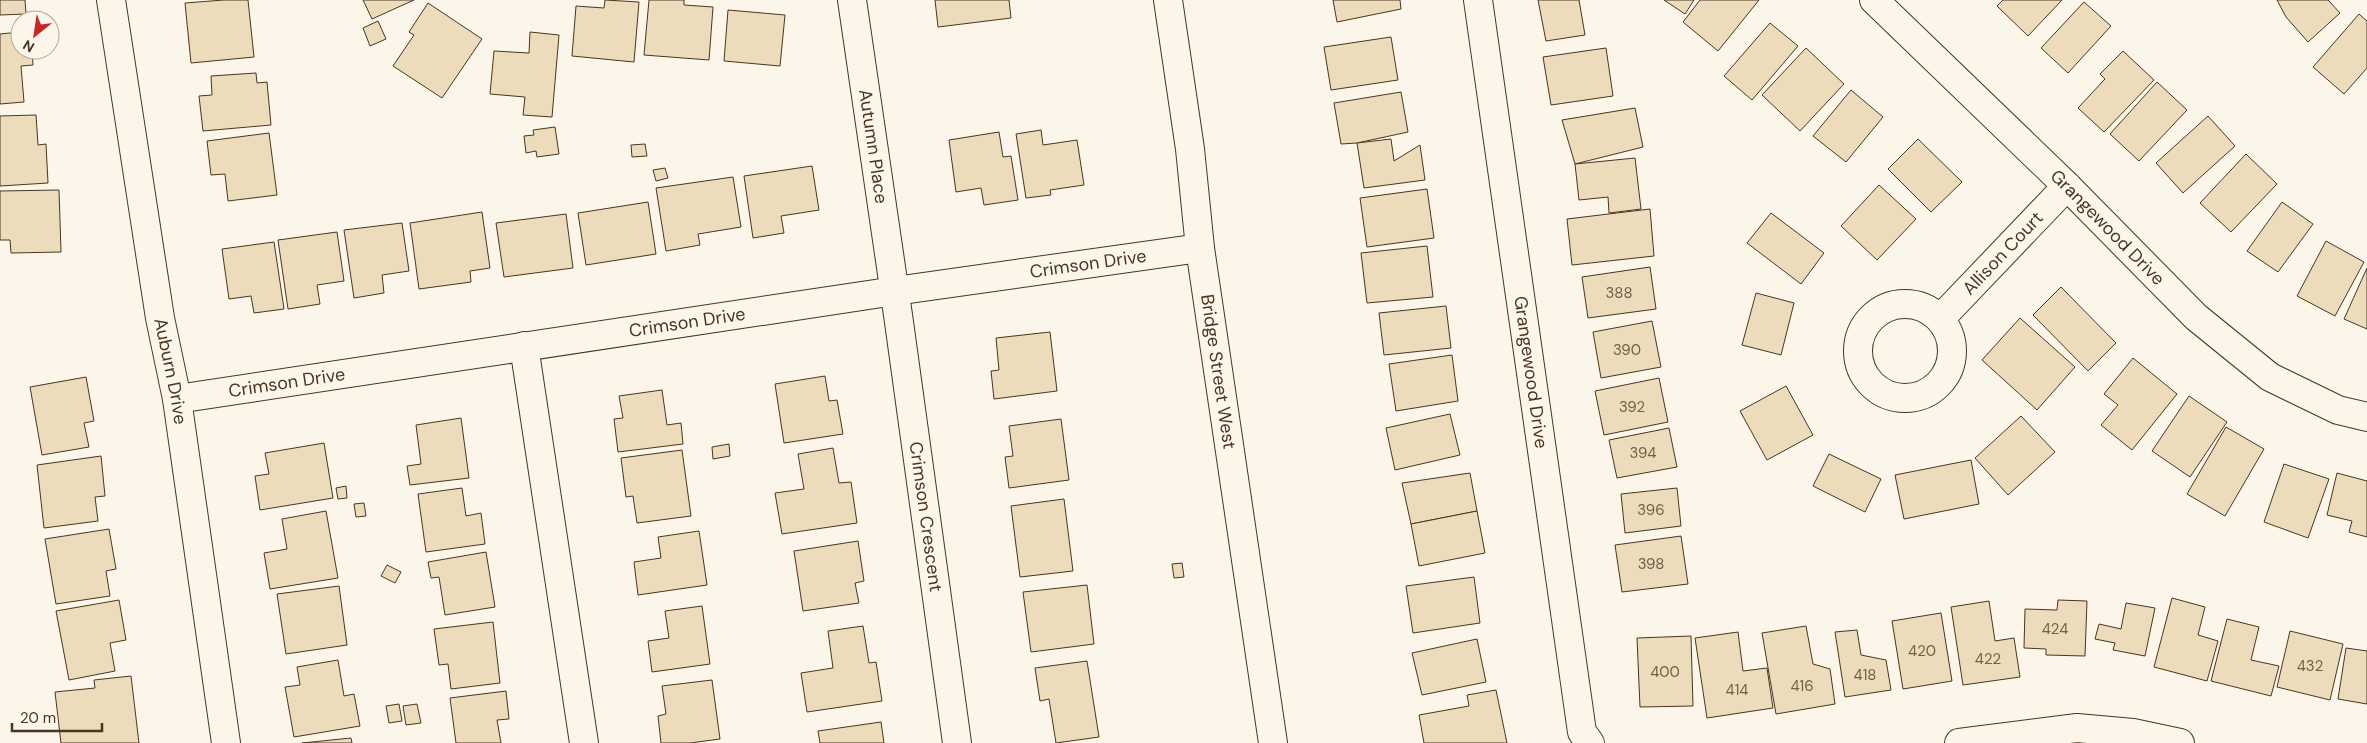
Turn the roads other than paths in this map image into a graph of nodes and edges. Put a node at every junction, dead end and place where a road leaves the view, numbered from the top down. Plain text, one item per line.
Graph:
1 (111, 0) edge
2 (852, 0) edge
3 (1168, 0) edge
4 (1478, 0) edge
5 (1874, 0) edge
6 (2067, 186) junction
7 (1200, 248) junction
8 (895, 291) junction
9 (1940, 319) dead end
10 (524, 346) junction
11 (177, 398) junction
12 (2367, 417) edge
13 (226, 743) edge
14 (584, 743) edge
15 (957, 743) edge
16 (1272, 743) edge
17 (1590, 743) edge
18 (1959, 743) edge
19 (2180, 743) edge

1 - 11 street, Auburn Drive
2 - 8 street, Autumn Place
3 - 7 street, Bridge Street West
4 - 17 street, Grangewood Drive
5 - 6 street, Grangewood Drive
6 - 9 street, Allison Court
6 - 12 street, Grangewood Drive
7 - 8 street, Crimson Drive
7 - 16 street, Bridge Street West
8 - 10 street, Crimson Drive
8 - 15 street, Crimson Crescent
10 - 11 street, Crimson Drive
10 - 14 street
11 - 13 street, Auburn Drive
18 - 19 street

